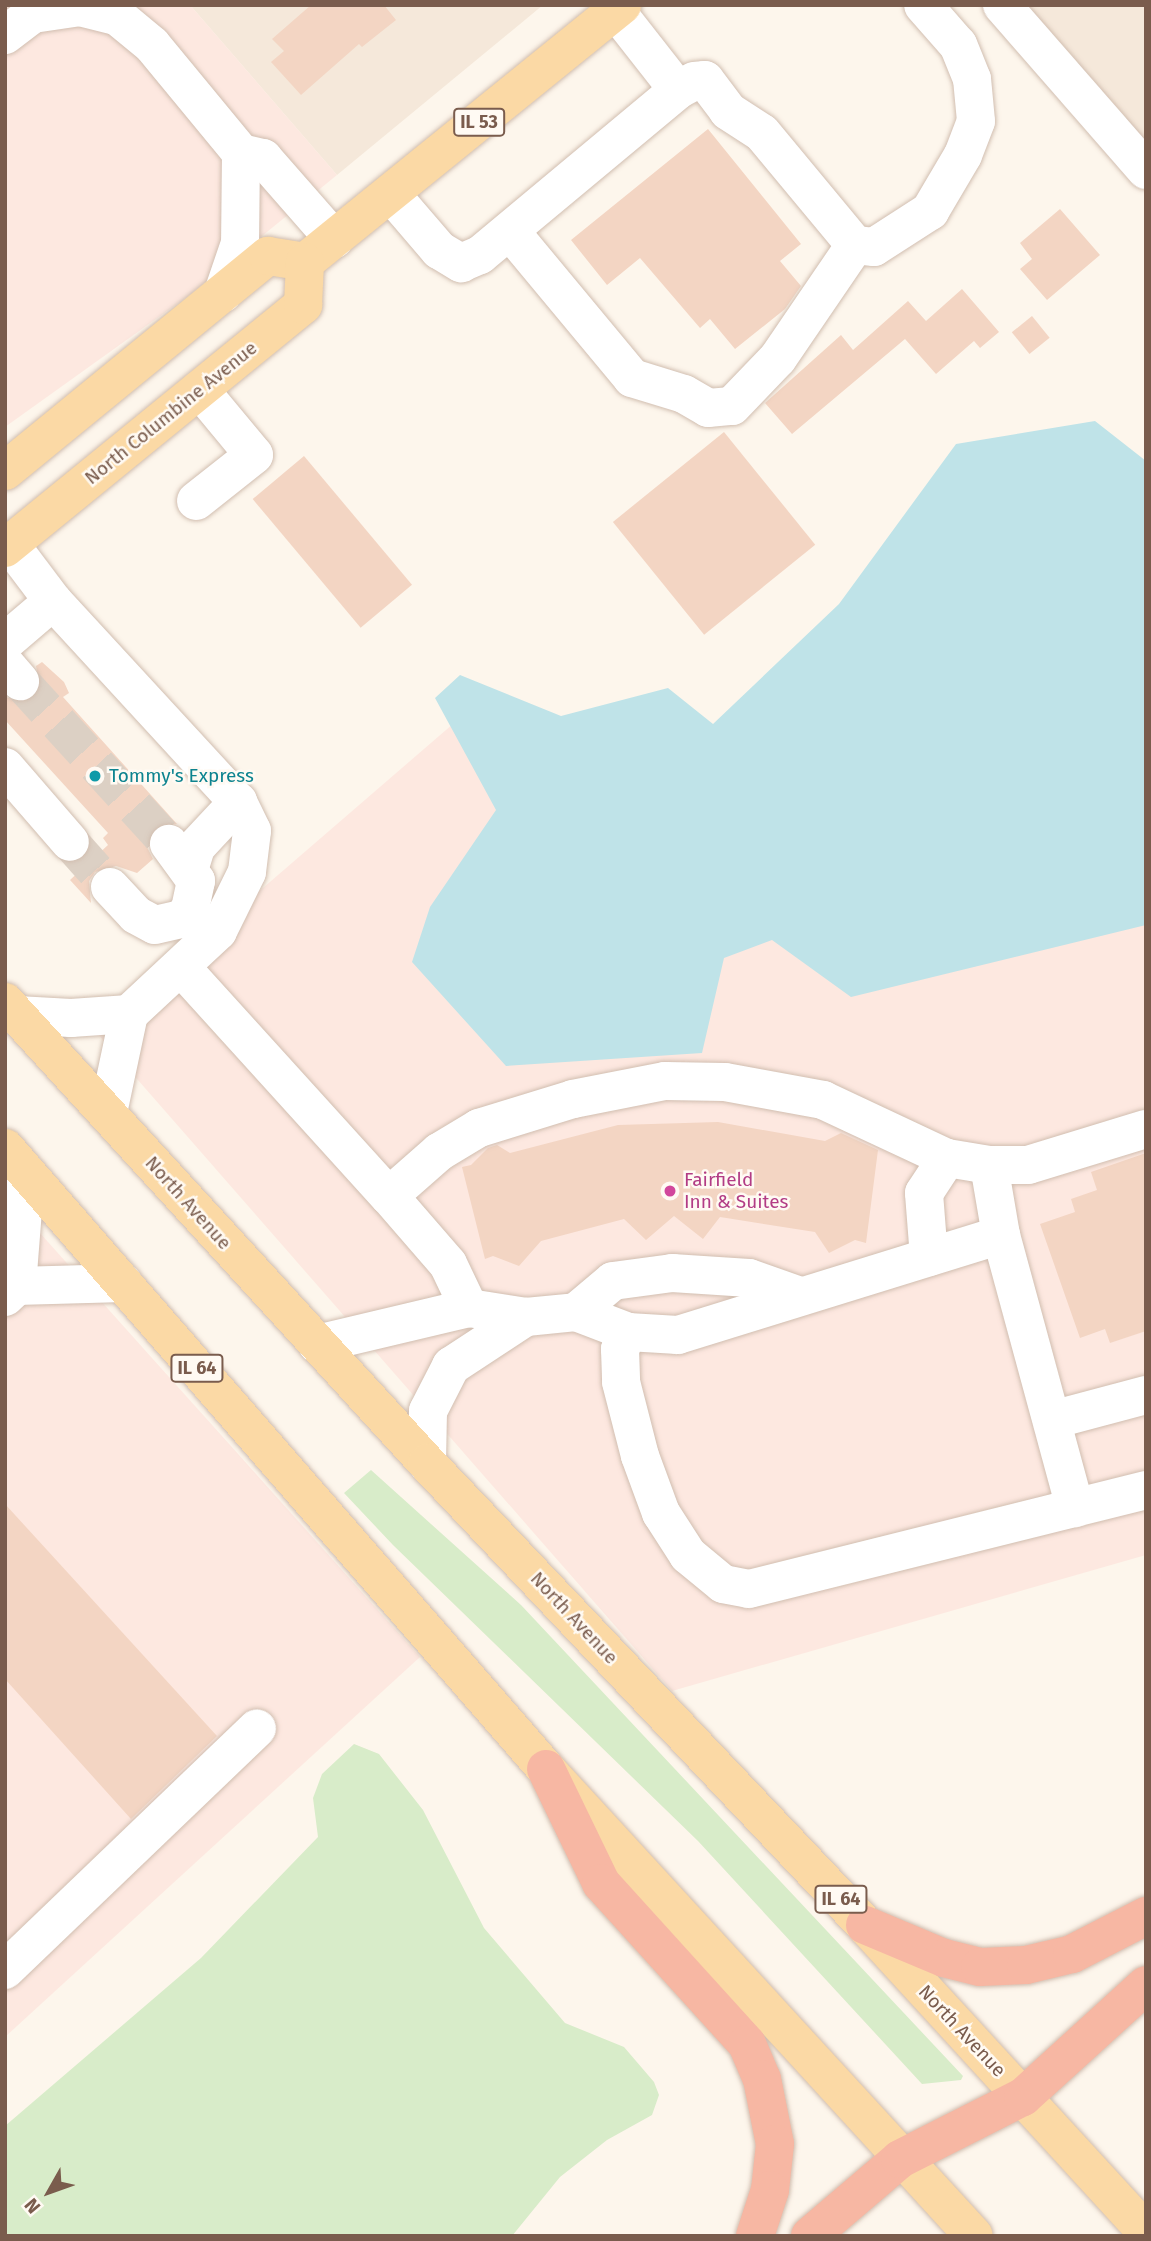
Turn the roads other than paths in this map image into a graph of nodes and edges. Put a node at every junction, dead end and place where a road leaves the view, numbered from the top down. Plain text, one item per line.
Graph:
1 (923, 5) edge
2 (1002, 5) edge
3 (619, 8) edge
4 (5, 35) edge
5 (678, 90) junction
6 (241, 153) junction
7 (1146, 170) edge
8 (391, 194) junction
9 (510, 231) junction
10 (334, 239) junction
11 (855, 245) junction
12 (305, 262) junction
13 (223, 293) junction
14 (200, 390) junction
15 (5, 471) edge
16 (196, 501) dead end
17 (8, 546) edge
18 (53, 601) junction
19 (5, 642) edge
20 (5, 767) edge
21 (238, 802) junction
22 (70, 842) tunnel mouth
23 (110, 887) tunnel mouth
24 (181, 967) junction
25 (11, 1008) edge
26 (128, 1014) junction
27 (108, 1113) junction
28 (1146, 1129) edge
29 (947, 1157) junction
30 (16, 1160) edge
31 (989, 1165) junction
32 (389, 1196) junction
33 (1001, 1235) junction
34 (929, 1257) junction
35 (123, 1283) junction
36 (11, 1291) edge
37 (797, 1295) junction
38 (469, 1308) junction
39 (576, 1312) junction
40 (526, 1317) junction
41 (628, 1332) junction
42 (317, 1344) junction
43 (1146, 1395) edge
44 (1052, 1420) junction
45 (427, 1463) junction
46 (1146, 1490) edge
47 (1075, 1508) junction
48 (257, 1728) dead end
49 (546, 1769) junction
50 (1146, 1916) edge
51 (865, 1926) junction
52 (5, 1970) edge
53 (1146, 1985) edge
54 (1023, 2097) junction
55 (900, 2160) junction
56 (1142, 2228) edge
57 (755, 2236) edge
58 (810, 2236) edge
59 (974, 2236) edge

1 - 11 lane
2 - 7 lane
3 - 5 lane
3 - 8 main road, IL 53
4 - 6 lane
5 - 9 lane
5 - 11 lane
6 - 10 lane
6 - 13 lane
8 - 9 lane
8 - 10 main road, IL 53
9 - 11 lane
10 - 12 main road, IL 53
12 - 13 main road
12 - 14 main road, North Columbine Avenue
13 - 15 main road
14 - 16 lane
14 - 17 main road, North Columbine Avenue
17 - 18 lane
18 - 19 lane
18 - 21 lane
20 - 22 lane
21 - 23 lane
21 - 24 lane
24 - 26 lane
24 - 32 lane
25 - 26 lane
25 - 27 main road, North Avenue / IL 64
26 - 27 lane
27 - 42 main road, North Avenue / IL 64
28 - 31 lane
29 - 31 lane
29 - 32 lane
29 - 34 lane
30 - 35 main road, IL 64
30 - 36 lane
31 - 33 lane
32 - 38 lane
33 - 34 lane
33 - 44 lane
34 - 37 lane
35 - 36 lane
35 - 49 main road, IL 64
37 - 39 lane
37 - 41 lane
38 - 40 lane
38 - 42 lane
39 - 40 lane
39 - 41 lane
40 - 45 lane
41 - 47 lane
42 - 45 main road, North Avenue / IL 64
43 - 44 lane
44 - 47 lane
45 - 51 main road, North Avenue / IL 64
46 - 47 lane
48 - 52 lane
49 - 55 main road, IL 64
49 - 57 highway
50 - 51 highway
51 - 54 main road, North Avenue / IL 64
53 - 54 highway
54 - 55 highway
54 - 56 main road, North Avenue / IL 64
55 - 58 highway
55 - 59 main road, IL 64

